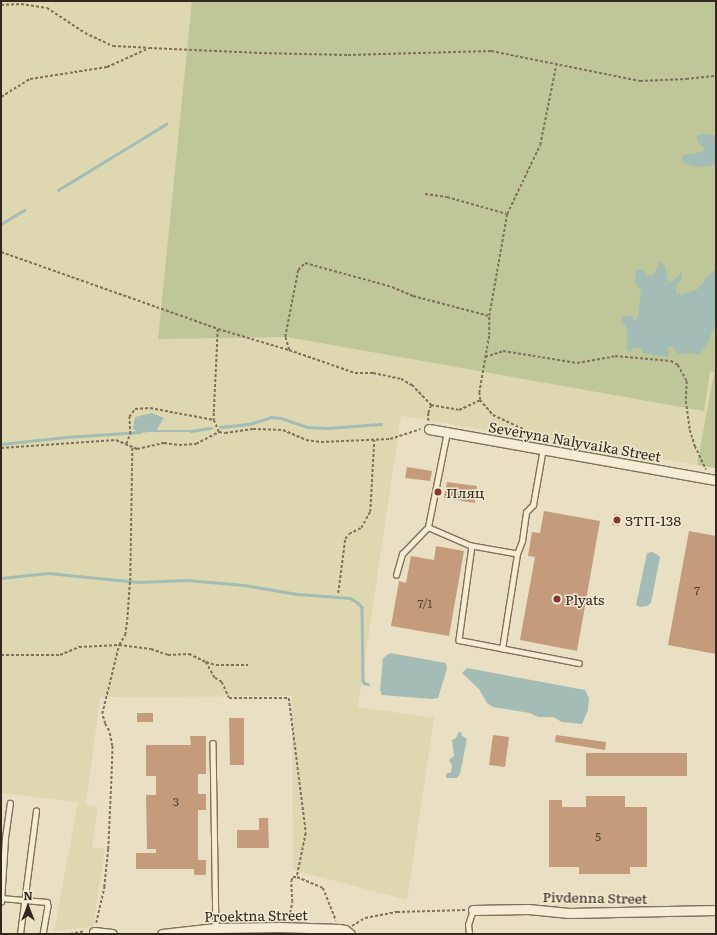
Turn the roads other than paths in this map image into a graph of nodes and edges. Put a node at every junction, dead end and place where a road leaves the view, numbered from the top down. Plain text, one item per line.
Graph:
1 (429, 429) road end
2 (447, 432) junction
3 (543, 448) junction
4 (713, 479) edge
5 (428, 527) junction
6 (472, 546) junction
7 (517, 554) junction
8 (396, 575) dead end
9 (502, 649) junction
10 (579, 663) dead end
11 (213, 743) dead end
12 (10, 803) dead end
13 (36, 811) dead end
14 (1, 899) edge
15 (24, 900) junction
16 (473, 910) joint
17 (716, 910) edge
18 (216, 928) junction
19 (94, 932) road end
20 (350, 933) edge
21 (20, 934) edge
22 (43, 934) edge
23 (112, 934) edge
24 (162, 934) edge
25 (469, 934) edge

1 - 2 street, Severyna Nalyvaika Street
2 - 3 street, Severyna Nalyvaika Street
2 - 5 lane
3 - 4 street, Severyna Nalyvaika Street
3 - 7 lane
5 - 6 lane
5 - 8 lane
6 - 7 lane
6 - 9 lane
7 - 9 lane
9 - 10 lane
11 - 18 lane
12 - 14 lane
13 - 15 lane
14 - 15 lane
15 - 21 lane
15 - 22 lane
16 - 17 street, Pivdenna Street
16 - 25 lane
18 - 20 street, Proektna Street
18 - 24 street, Proektna Street
19 - 23 street

